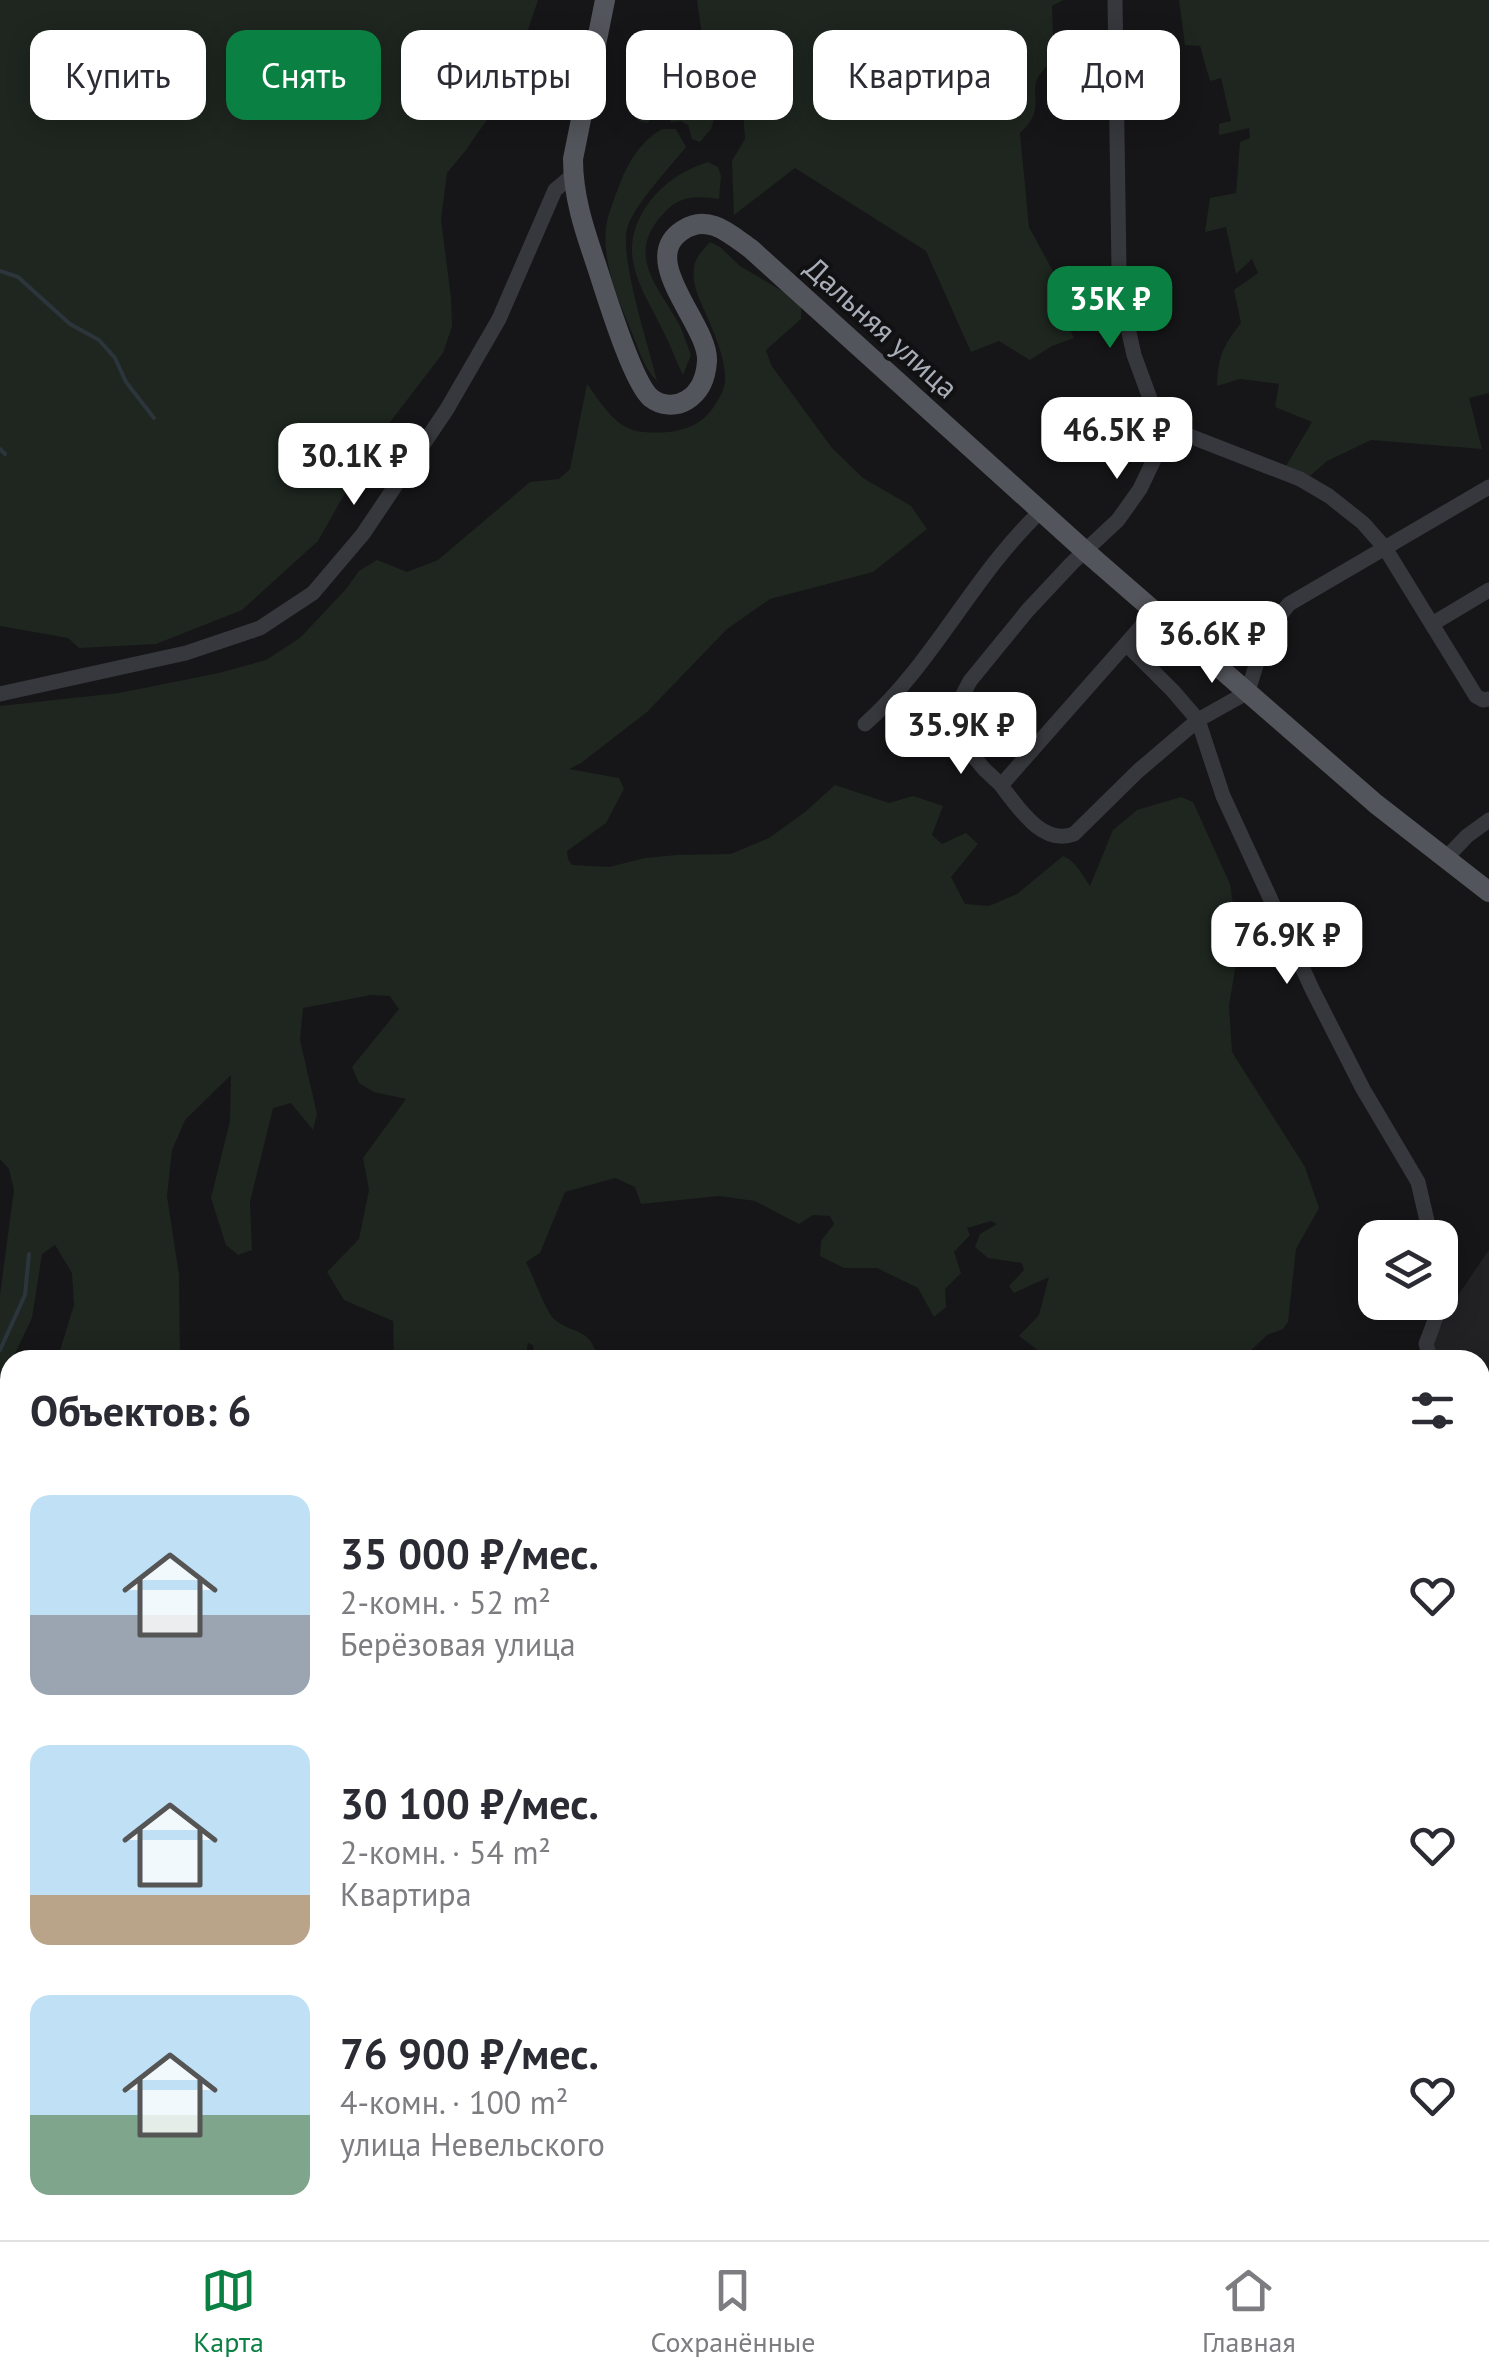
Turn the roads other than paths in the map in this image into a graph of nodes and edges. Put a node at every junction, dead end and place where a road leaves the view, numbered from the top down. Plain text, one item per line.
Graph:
1 (605, 0) edge
2 (1115, 0) edge
3 (572, 175) junction
4 (1170, 428) junction
5 (1489, 487) edge
6 (1041, 511) junction
7 (1385, 548) junction
8 (1085, 551) junction
9 (1489, 590) edge
10 (1155, 610) junction
11 (1432, 624) junction
12 (1126, 646) junction
13 (1248, 692) junction
14 (0, 694) edge
15 (1489, 700) edge
16 (1198, 720) junction
17 (866, 724) dead end
18 (1000, 784) junction
19 (1489, 820) edge
20 (1446, 858) junction
21 (1489, 892) edge
22 (1426, 1220) edge
23 (1437, 1320) edge
24 (1429, 1350) edge

1 - 3 main road
2 - 4 street
3 - 6 main road, Дальняя улица
3 - 14 street
4 - 7 street
4 - 8 street
5 - 7 street
6 - 8 main road, Дальняя улица
6 - 17 street
7 - 11 street
7 - 13 street
8 - 10 main road, Дальняя улица
8 - 18 street
9 - 11 street
10 - 12 street
10 - 13 main road, Дальняя улица
11 - 15 street
12 - 16 street
12 - 18 street
13 - 16 street
13 - 20 main road, Дальняя улица
16 - 18 street
16 - 22 street
19 - 20 street
20 - 21 main road, Дальняя улица
23 - 24 street

